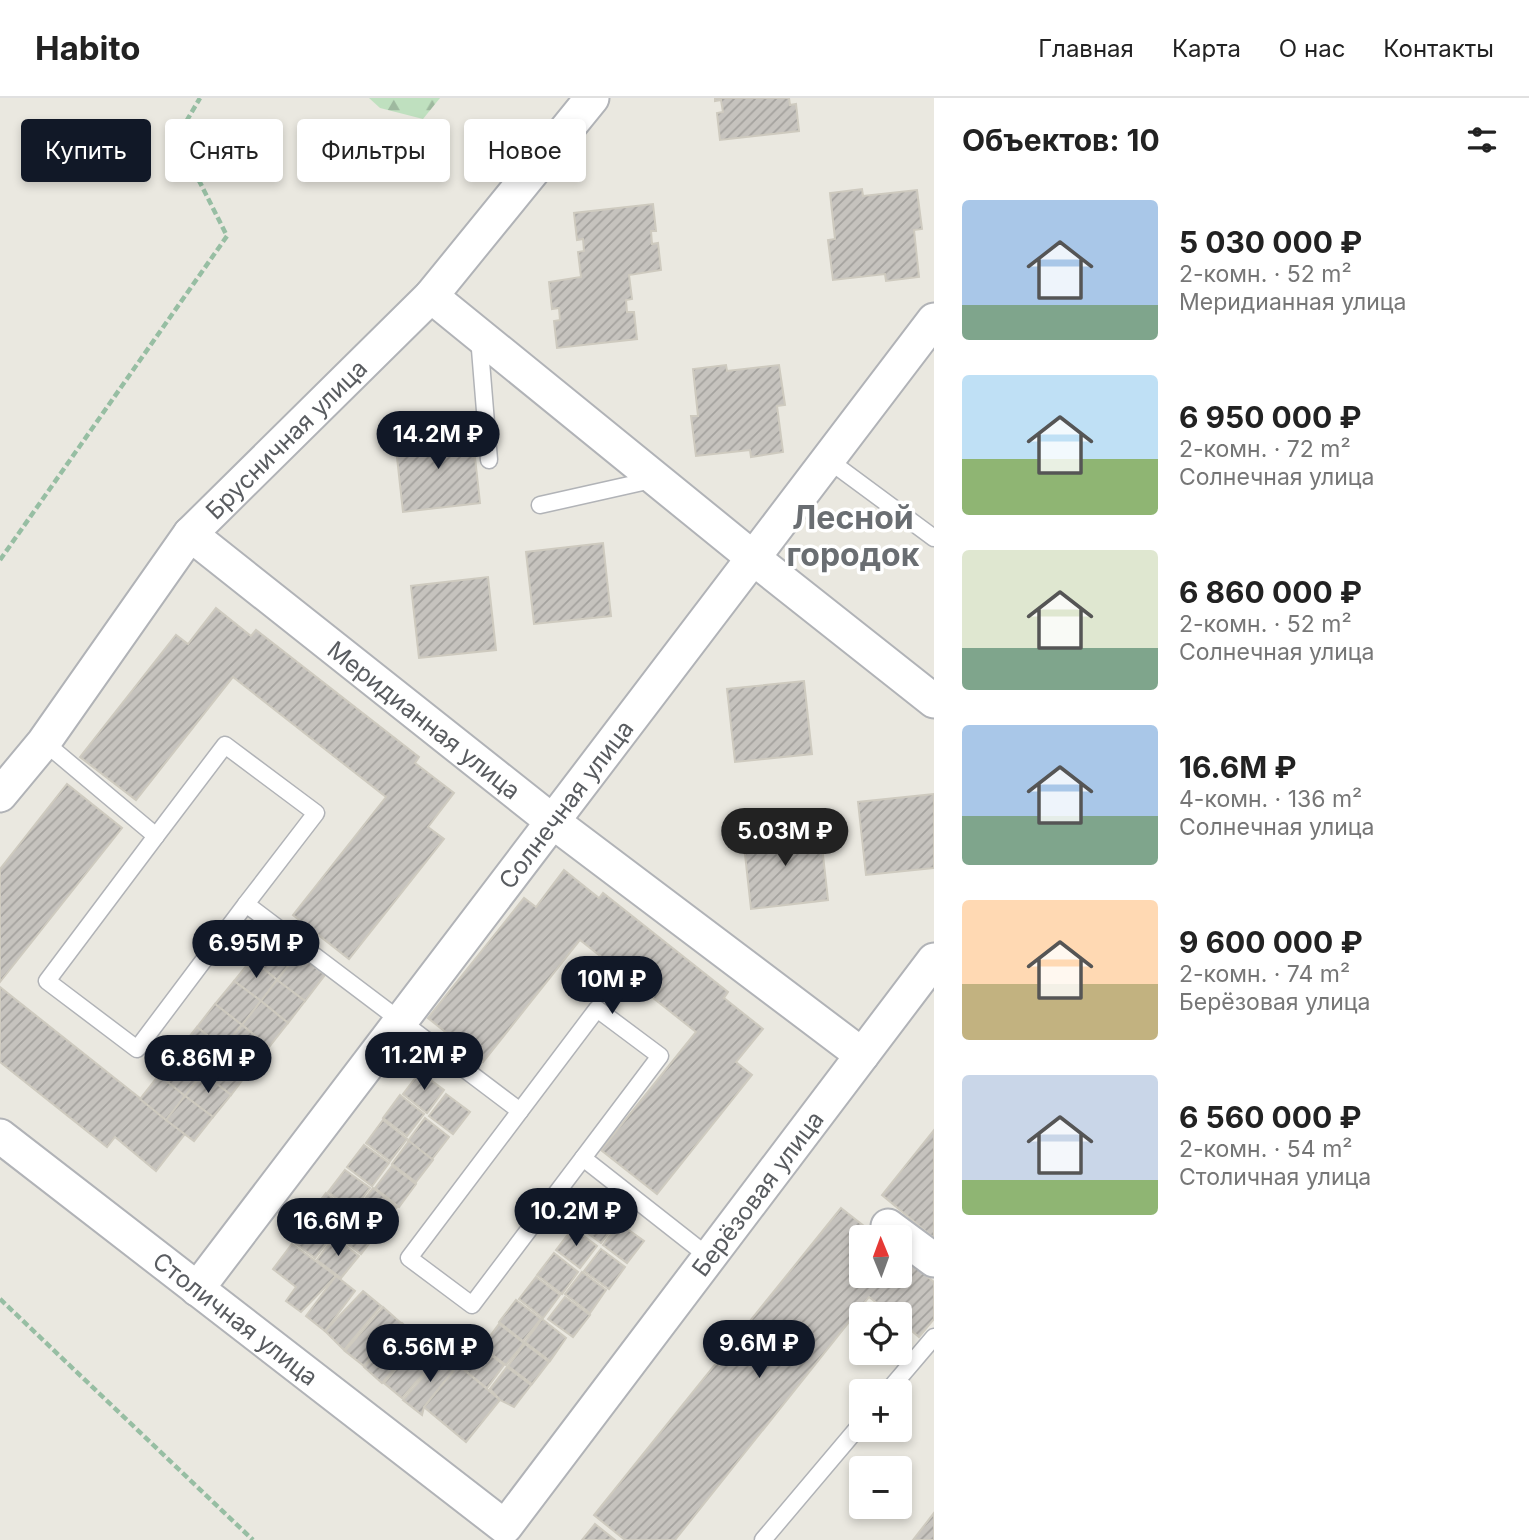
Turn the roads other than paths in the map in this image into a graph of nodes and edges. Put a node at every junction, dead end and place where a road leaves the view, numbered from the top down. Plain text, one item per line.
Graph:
1 (592, 98) edge
2 (431, 296) junction
3 (934, 320) edge
4 (478, 334) junction
5 (827, 459) junction
6 (489, 460) dead end
7 (656, 479) junction
8 (540, 505) dead end
9 (190, 534) junction
10 (934, 538) edge
11 (752, 557) junction
12 (934, 701) edge
13 (44, 742) junction
14 (0, 795) edge
15 (552, 821) junction
16 (156, 836) junction
17 (246, 904) junction
18 (934, 960) edge
19 (400, 1020) junction
20 (862, 1055) junction
21 (520, 1111) junction
22 (0, 1136) edge
23 (583, 1158) junction
24 (912, 1244) edge
25 (709, 1257) junction
26 (934, 1260) edge
27 (197, 1289) junction
28 (934, 1336) edge
29 (898, 1379) edge
30 (849, 1438) edge
31 (505, 1527) joint
32 (764, 1540) edge

1 - 2 street, Брусничная улица
2 - 4 street
2 - 9 street, Брусничная улица
3 - 5 street, Солнечная улица
4 - 6 lane
4 - 7 street
5 - 10 lane
5 - 11 street, Солнечная улица
7 - 8 lane
7 - 11 street
9 - 13 street, Брусничная улица
9 - 15 street, Меридианная улица
11 - 12 street
11 - 15 street, Солнечная улица
13 - 14 street, Брусничная улица
13 - 16 lane
15 - 19 street, Солнечная улица
15 - 20 street, Меридианная улица
16 - 17 lane
16 - 17 lane
17 - 19 lane
18 - 20 street, Берёзовая улица
19 - 21 lane
19 - 27 street, Солнечная улица
20 - 25 street, Берёзовая улица
21 - 23 lane
21 - 23 lane
22 - 27 street, Столичная улица
23 - 25 lane
24 - 26 street
25 - 31 street, Берёзовая улица
27 - 31 street, Столичная улица
28 - 29 lane
30 - 32 lane

